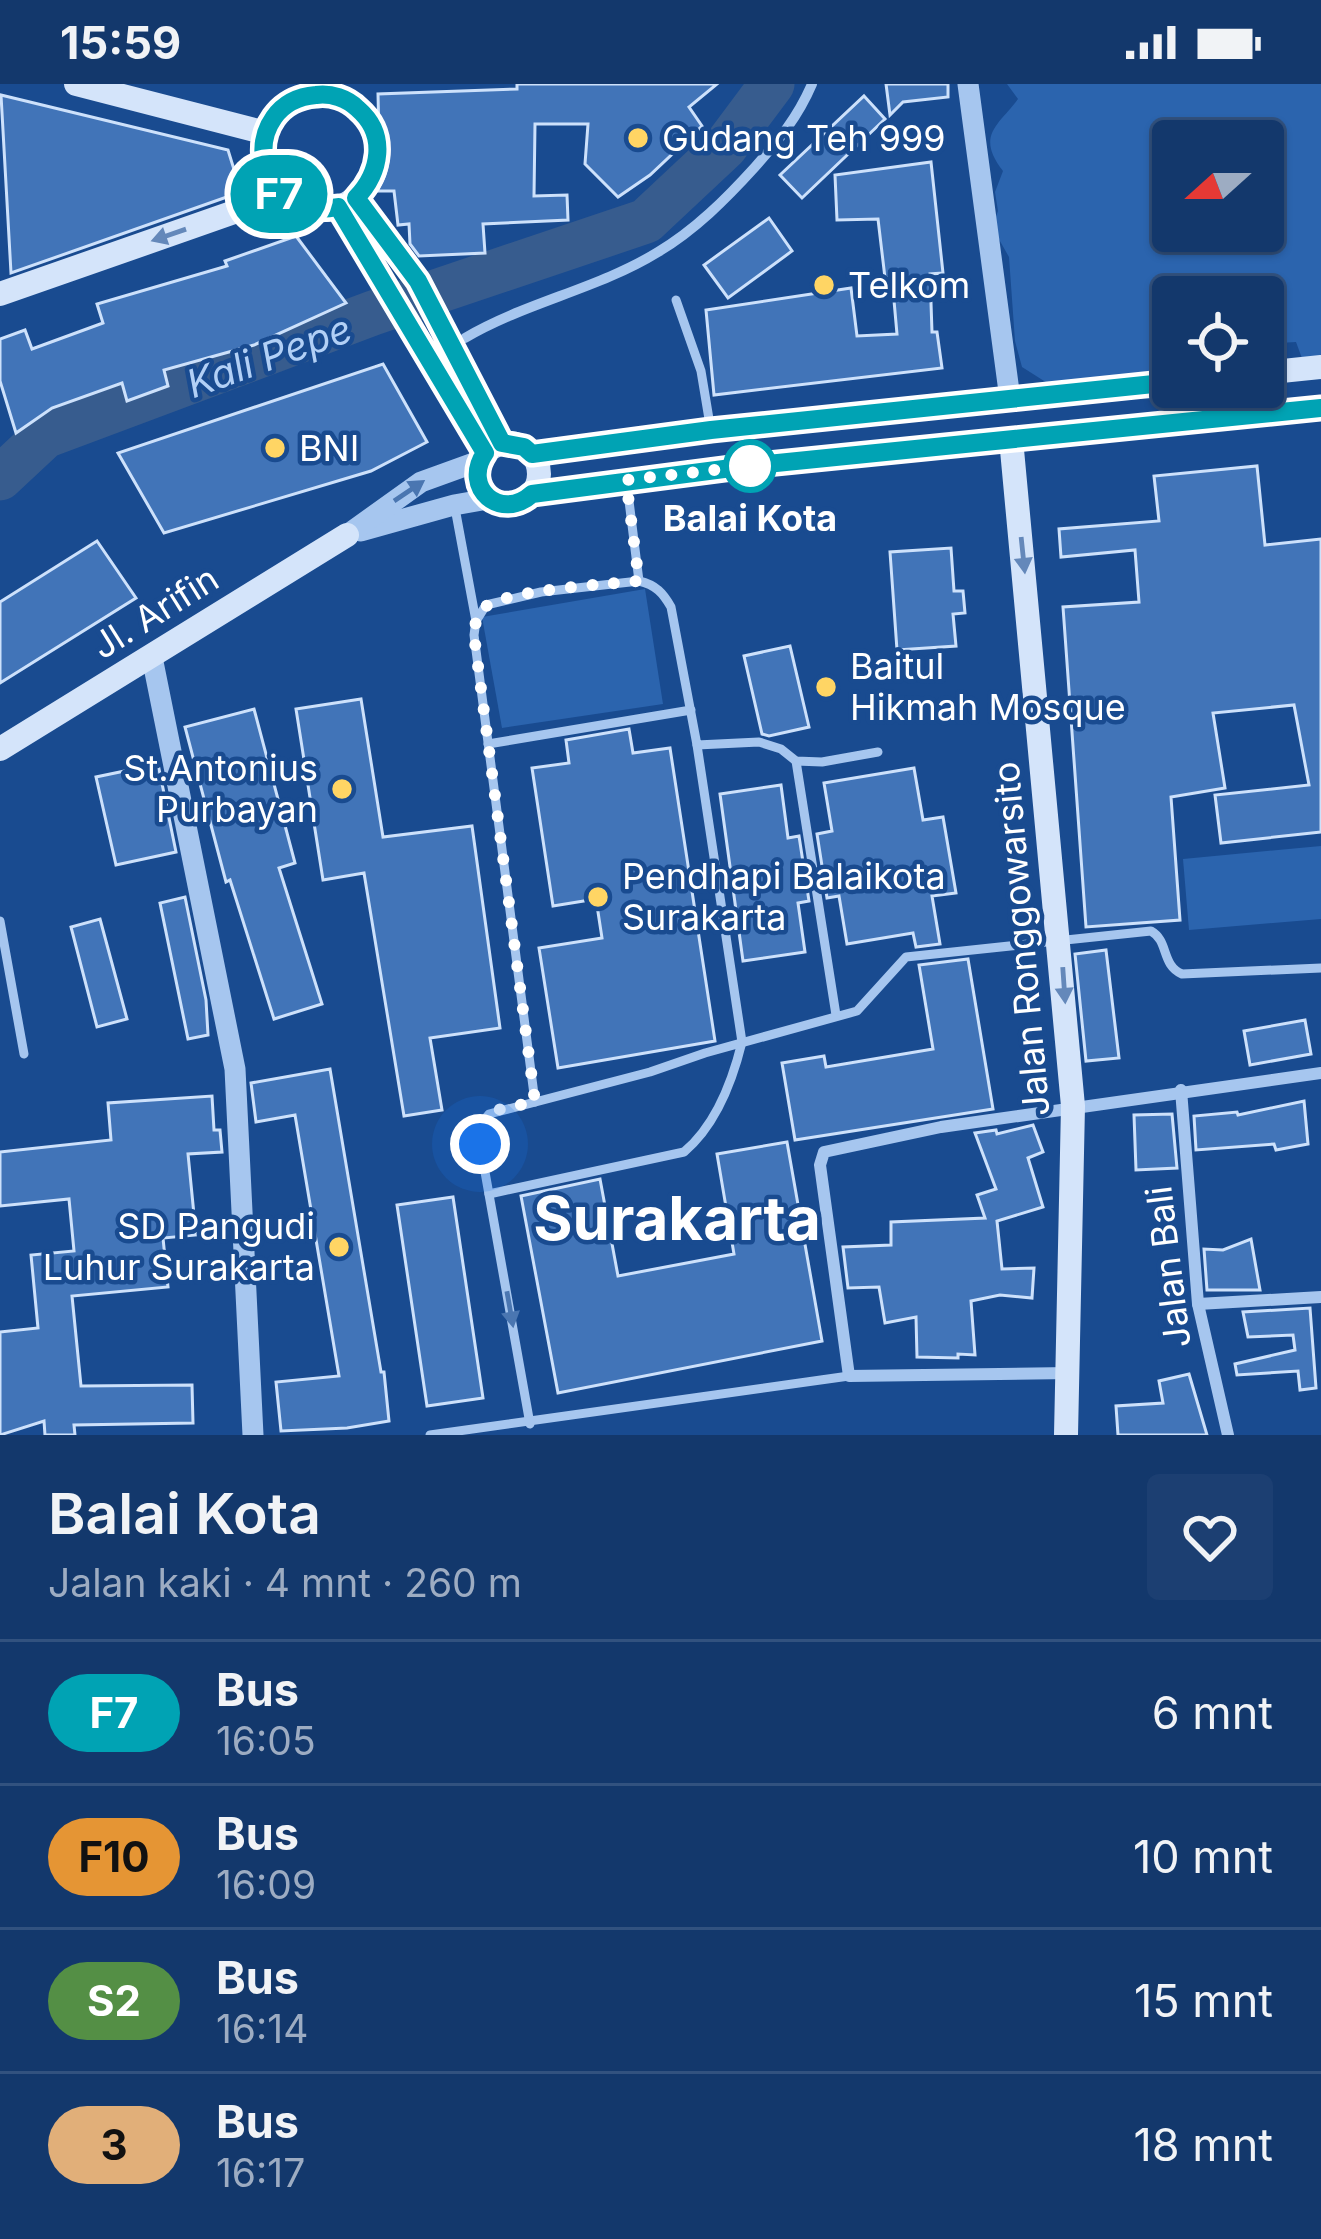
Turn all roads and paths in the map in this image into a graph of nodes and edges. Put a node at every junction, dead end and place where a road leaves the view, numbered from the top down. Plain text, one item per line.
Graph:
1 (76, 84) edge
2 (812, 84) edge
3 (968, 84) edge
4 (344, 91) edge
5 (266, 133) junction
6 (280, 196) junction
7 (347, 203) junction
8 (0, 294) edge
9 (676, 300) dead end
10 (465, 338) dead end
11 (1321, 367) edge
12 (1284, 371) edge
13 (1152, 384) edge
14 (1010, 399) junction
15 (1321, 408) edge
16 (711, 430) junction
17 (1011, 439) junction
18 (489, 452) junction
19 (532, 454) junction
20 (626, 480) junction
21 (532, 494) junction
22 (488, 500) junction
23 (454, 505) junction
24 (347, 536) junction
25 (639, 581) junction
26 (476, 621) junction
27 (152, 658) junction
28 (691, 710) junction
29 (488, 744) junction
30 (697, 745) junction
31 (0, 748) edge
32 (878, 752) dead end
33 (796, 761) junction
34 (0, 921) edge
35 (1060, 943) junction
36 (1321, 968) edge
37 (836, 1016) junction
38 (742, 1042) junction
39 (24, 1054) dead end
40 (1321, 1073) edge
41 (1181, 1090) junction
42 (535, 1102) junction
43 (1073, 1106) junction
44 (489, 1193) junction
45 (1321, 1297) edge
46 (1198, 1304) junction
47 (1070, 1373) junction
48 (849, 1376) junction
49 (530, 1424) junction
50 (253, 1435) edge
51 (430, 1435) edge
52 (1066, 1435) edge
53 (1228, 1435) edge

1 - 5 main road
2 - 10 street
3 - 14 street
4 - 5 main road
4 - 7 main road
5 - 6 main road
6 - 7 main road
6 -> 8 main road
7 - 18 main road
7 - 18 main road
9 - 16 lane
11 - 12 main road
13 - 14 main road
14 - 16 main road
15 - 17 main road
16 - 19 main road
17 - 20 main road
17 -> 35 main road, Jalan Ronggowarsito
18 - 19 main road
18 - 22 main road
24 -> 18 street
19 - 21 main road
20 - 21 main road
20 - 25 lane
21 - 22 main road
22 - 23 street
23 - 24 street
23 - 26 lane
24 - 27 main road, Jl. Arifin
25 - 26 lane
25 - 28 lane
26 - 29 lane
27 - 31 main road, Jl. Arifin
27 - 50 street
28 - 29 lane
28 - 30 lane
29 - 42 lane
30 - 33 lane
30 - 38 lane
32 - 33 lane
33 - 37 lane
34 - 39 lane
35 - 36 lane
35 - 37 lane
35 -> 43 main road, Jalan Ronggowarsito
37 - 38 lane
38 - 42 lane
38 - 44 lane
40 - 41 street
41 - 43 street
41 - 46 street, Jalan Bali
42 - 44 lane
43 - 47 main road, Jalan Ronggowarsito
43 - 48 street
44 -> 49 lane
45 - 46 street
46 - 53 street, Jalan Bali
47 - 48 street
47 - 52 main road, Jalan Ronggowarsito
48 - 49 lane
49 - 51 lane

